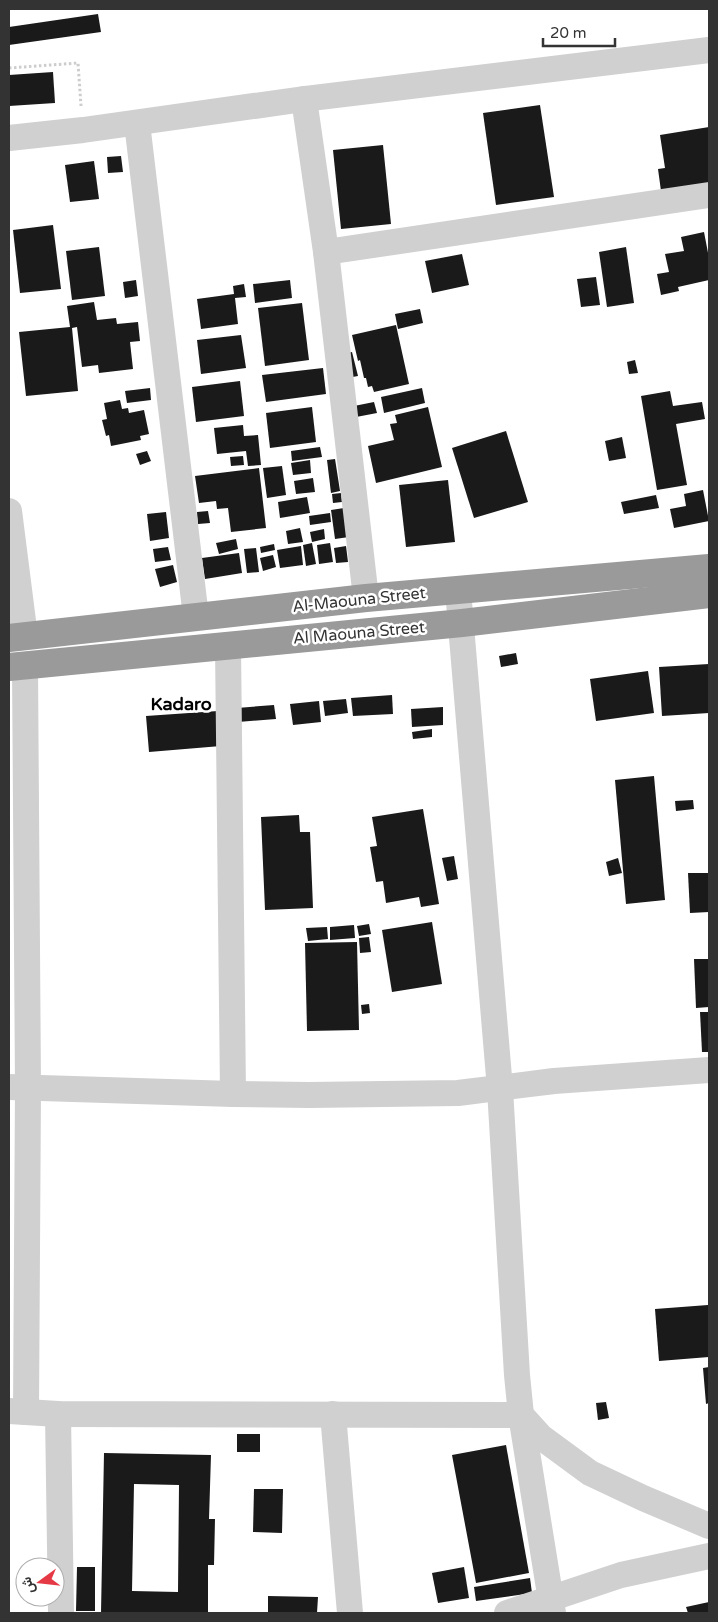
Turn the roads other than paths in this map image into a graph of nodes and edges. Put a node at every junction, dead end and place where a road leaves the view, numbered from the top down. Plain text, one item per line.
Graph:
1 (709, 50) edge
2 (304, 99) junction
3 (137, 123) junction
4 (9, 138) edge
5 (709, 195) edge
6 (326, 252) junction
7 (9, 512) edge
8 (709, 568) edge
9 (458, 590) junction
10 (709, 594) edge
11 (366, 598) junction
12 (196, 617) junction
13 (462, 623) junction
14 (17, 637) edge
15 (228, 646) junction
16 (17, 666) edge
17 (709, 1070) edge
18 (18, 1088) edge
19 (500, 1089) junction
20 (233, 1094) junction
21 (17, 1412) edge
22 (58, 1414) junction
23 (333, 1414) junction
24 (521, 1415) junction
25 (709, 1526) edge
26 (709, 1556) edge
27 (552, 1606) edge
28 (61, 1613) edge
29 (350, 1613) edge
30 (507, 1613) edge

1 - 2 street
2 - 3 street
2 - 6 street
3 - 4 street
3 - 12 street
5 - 6 street
6 - 11 street
7 - 14 street
8 - 9 highway, Al-Maouna Street
9 - 11 highway, Al-Maouna Street
9 - 13 street
10 - 13 highway, Al Maouna Street
11 - 12 highway, Al-Maouna Street
12 - 14 highway, Al-Maouna Street
13 - 15 highway, Al Maouna Street
13 - 19 street
15 - 16 highway, Al Maouna Street
15 - 20 street
16 - 18 street
17 - 19 street
18 - 20 street
18 - 21 street
19 - 20 street
19 - 24 street
21 - 22 street
22 - 23 street
22 - 28 street
23 - 24 street
23 - 29 street
24 - 25 street
24 - 27 street
26 - 27 street
27 - 30 street

